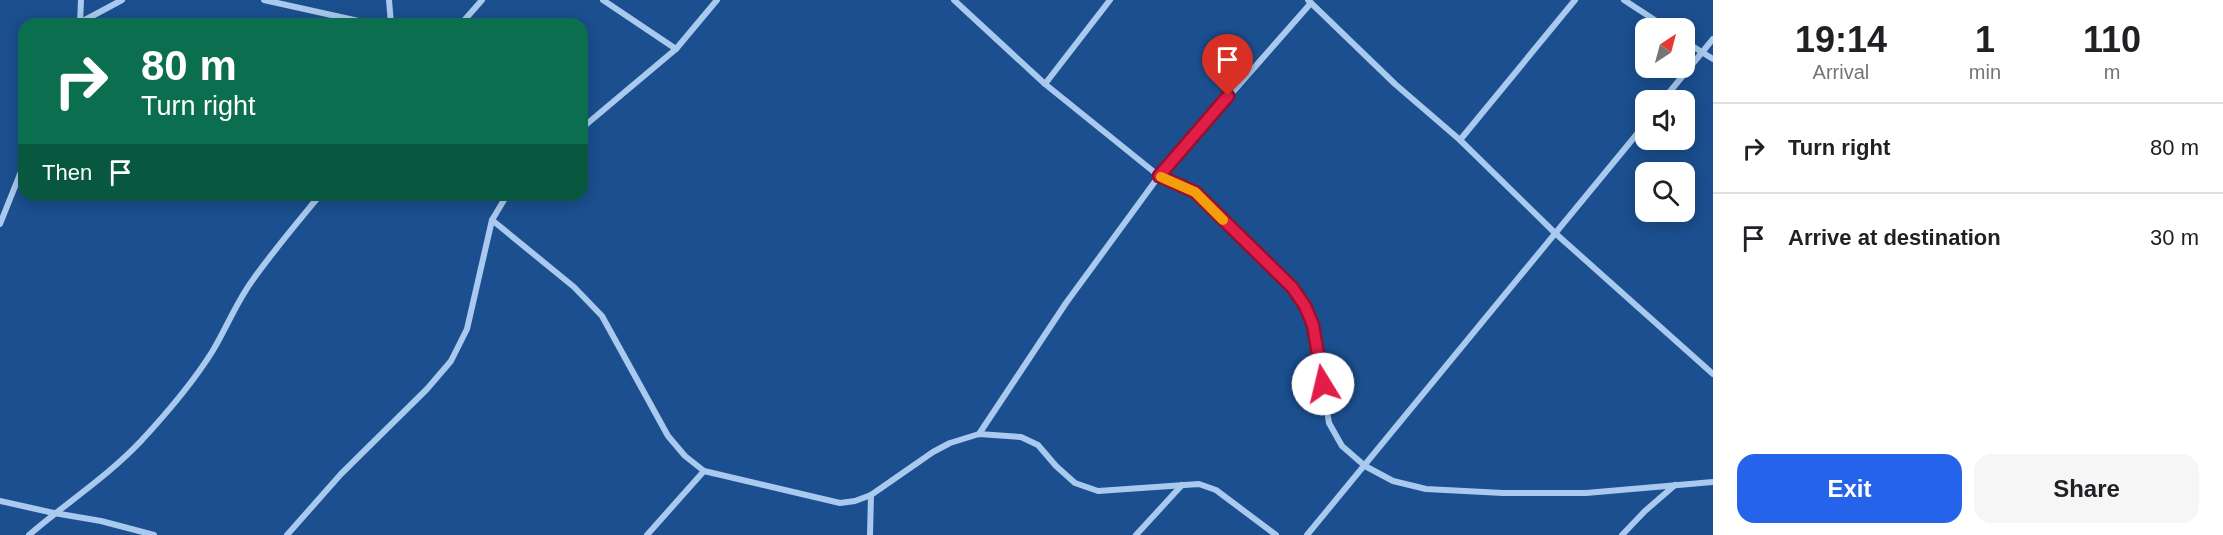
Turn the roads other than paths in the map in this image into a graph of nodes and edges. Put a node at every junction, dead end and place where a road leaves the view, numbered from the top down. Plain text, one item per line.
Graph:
1 (81, 0) edge
2 (122, 0) edge
3 (264, 0) edge
4 (389, 0) edge
5 (482, 0) edge
6 (603, 0) edge
7 (717, 0) edge
8 (954, 0) edge
9 (1110, 0) edge
10 (1575, 0) edge
11 (1624, 0) edge
12 (1310, 2) edge
13 (80, 18) edge
14 (89, 18) edge
15 (345, 18) edge
16 (390, 18) edge
17 (466, 18) edge
18 (1652, 18) edge
19 (1713, 39) edge
20 (1695, 48) edge
21 (676, 49) junction
22 (1702, 53) junction
23 (1713, 59) edge
24 (1045, 84) junction
25 (1672, 90) edge
26 (588, 123) edge
27 (1635, 136) edge
28 (1460, 140) junction
29 (1159, 176) junction
30 (18, 179) edge
31 (315, 201) edge
32 (503, 201) edge
33 (492, 220) junction
34 (0, 224) edge
35 (1555, 233) junction
36 (1713, 374) edge
37 (980, 434) junction
38 (1365, 466) junction
39 (704, 471) junction
40 (1713, 482) edge
41 (1675, 484) junction
42 (1183, 485) junction
43 (871, 495) junction
44 (0, 501) edge
45 (54, 513) junction
46 (29, 535) edge
47 (154, 535) edge
48 (287, 535) edge
49 (647, 535) edge
50 (870, 535) edge
51 (1136, 535) edge
52 (1276, 535) edge
53 (1307, 535) edge
54 (1622, 535) edge

1 - 13 street
2 - 14 street
3 - 15 street
4 - 16 street
5 - 17 street
6 - 21 street
7 - 21 street
8 - 24 street
9 - 24 street
10 - 28 street
11 - 18 street
12 - 28 street
12 - 29 street
19 - 22 street
20 - 22 street
21 - 26 street
22 - 23 street
22 - 25 street
24 - 29 street
27 - 35 street
28 - 35 street
29 - 37 street
29 - 38 street
30 - 34 street
31 - 45 street
32 - 33 street
33 - 39 street
33 - 48 street
35 - 36 street
35 - 38 street
37 - 42 street
37 - 43 street
38 - 41 street
38 - 53 street
39 - 43 street
39 - 49 street
40 - 41 street
41 - 54 street
42 - 51 street
42 - 52 street
43 - 50 street
44 - 45 street
45 - 46 street
45 - 47 street

